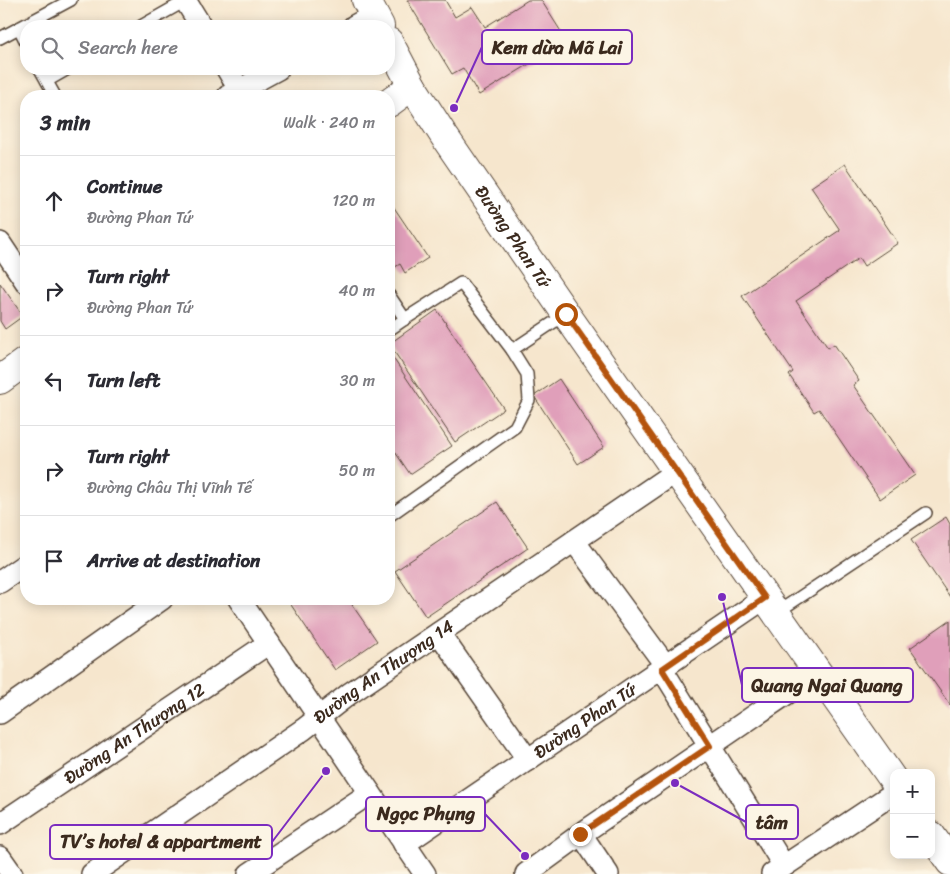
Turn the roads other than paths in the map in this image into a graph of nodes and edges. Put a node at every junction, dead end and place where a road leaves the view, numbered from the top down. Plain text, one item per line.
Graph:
1 (186, 0) edge
2 (66, 1) edge
3 (33, 20) edge
4 (151, 20) edge
5 (198, 20) edge
6 (19, 28) edge
7 (0, 38) edge
8 (395, 53) edge
9 (44, 75) edge
10 (58, 75) edge
11 (229, 75) edge
12 (268, 75) edge
13 (47, 81) junction
14 (412, 86) junction
15 (52, 90) edge
16 (235, 90) edge
17 (244, 90) edge
18 (395, 98) edge
19 (0, 243) edge
20 (20, 273) edge
21 (395, 304) edge
22 (566, 314) junction
23 (405, 319) junction
24 (395, 326) edge
25 (512, 350) junction
26 (20, 365) edge
27 (0, 380) edge
28 (676, 471) junction
29 (395, 512) edge
30 (926, 513) dead end
31 (574, 541) junction
32 (20, 568) edge
33 (0, 582) edge
34 (153, 605) edge
35 (243, 605) edge
36 (771, 606) junction
37 (439, 632) junction
38 (269, 642) junction
39 (664, 667) junction
40 (817, 673) junction
41 (0, 713) edge
42 (319, 718) junction
43 (710, 746) junction
44 (528, 760) junction
45 (890, 775) edge
46 (370, 793) junction
47 (890, 795) edge
48 (0, 824) edge
49 (580, 834) junction
50 (935, 841) edge
51 (404, 844) junction
52 (0, 857) edge
53 (950, 862) edge
54 (778, 870) edge
55 (12, 874) edge
56 (92, 874) edge
57 (249, 874) edge
58 (424, 874) edge
59 (526, 874) edge
60 (608, 874) edge

1 - 4 lane
1 - 5 street
2 - 3 lane
6 - 7 lane
8 - 14 street, Đường Phan Tứ
9 - 13 lane
10 - 13 lane
11 - 16 street
12 - 17 street
13 - 15 lane
14 - 18 street
14 - 22 street, Đường Phan Tứ
19 - 20 street
21 - 23 lane
22 - 25 lane
22 - 28 street, Đường Phan Tứ
23 - 24 lane
23 - 25 lane
25 - 29 lane
26 - 27 street
28 - 31 street, Đường An Thượng 14
28 - 36 street, Đường Phan Tứ
30 - 36 lane
31 - 37 street, Đường An Thượng 14
31 - 39 street
32 - 33 street
34 - 41 street
35 - 38 street
36 - 39 street, Đường Phan Tứ
36 - 40 street, Đường Phan Tứ
37 - 42 street, Đường An Thượng 14
37 - 44 street
38 - 42 street
38 - 48 street, Đường An Thượng 12
39 - 43 street
39 - 44 street, Đường Phan Tứ
40 - 43 street
40 - 45 street, Đường Phan Tứ
42 - 46 street
42 - 56 street, Đường An Thượng 14
43 - 49 street
43 - 54 street
44 - 51 street, Đường Phan Tứ
46 - 51 street
46 - 57 street
47 - 54 street
49 - 59 street
49 - 60 street
50 - 53 street
51 - 58 street
52 - 55 street

